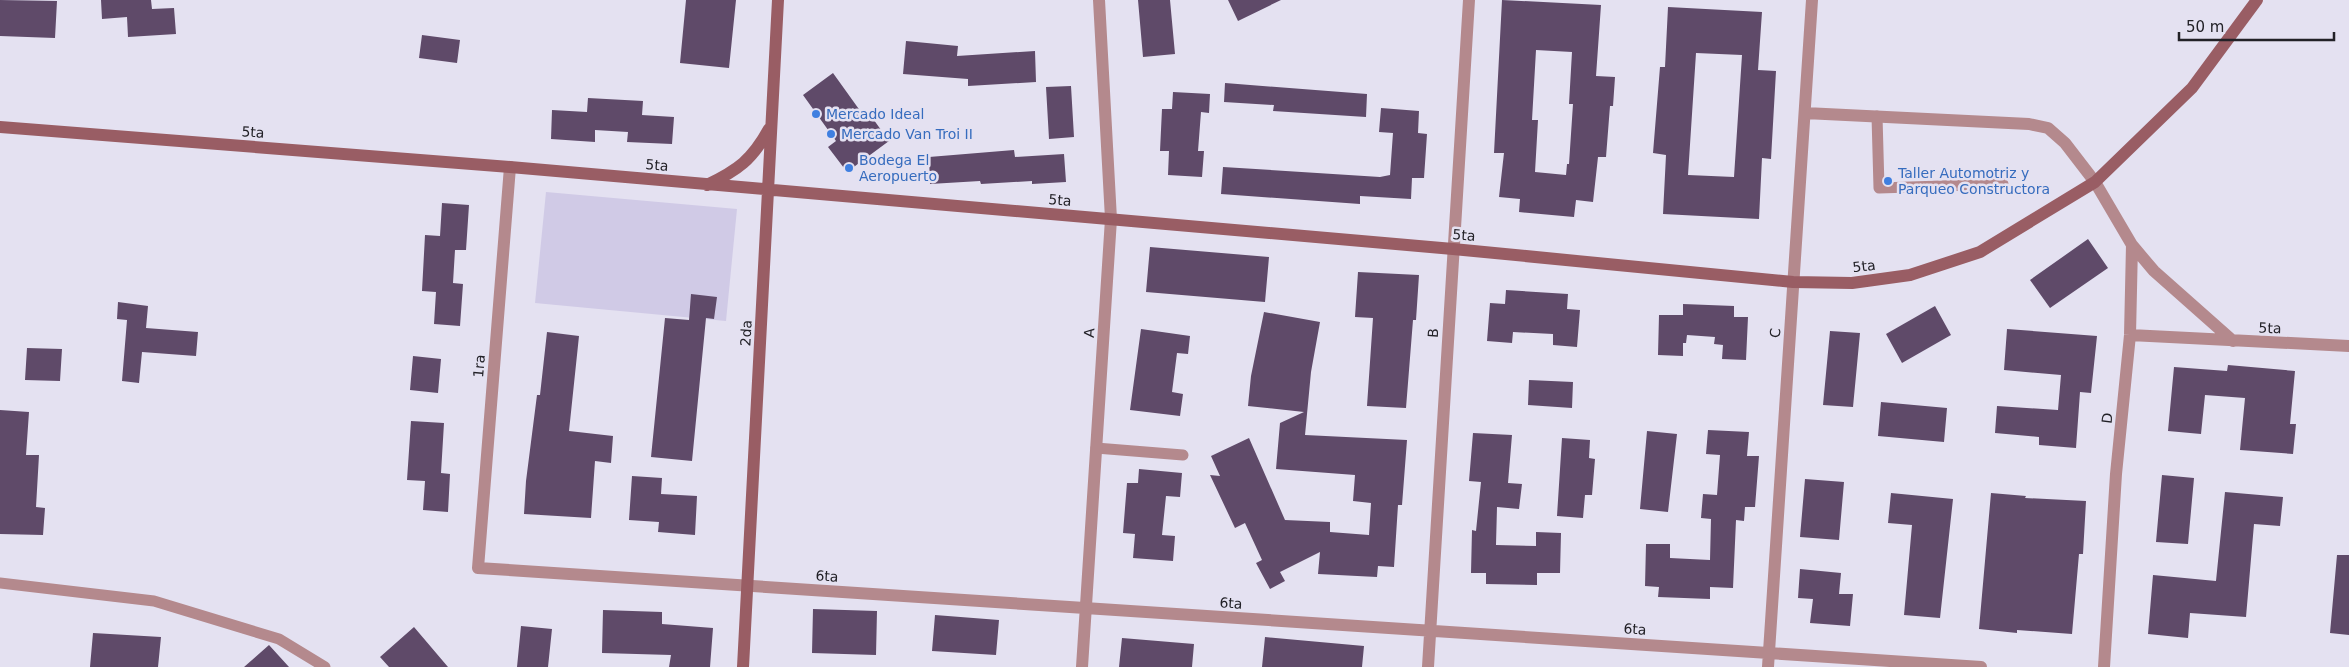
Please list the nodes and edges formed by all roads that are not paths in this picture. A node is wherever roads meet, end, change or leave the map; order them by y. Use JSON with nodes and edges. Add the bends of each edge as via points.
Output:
{"nodes":[{"id":1,"x":778,"y":0,"type":"edge"},
{"id":2,"x":1099,"y":0,"type":"edge"},
{"id":3,"x":1469,"y":0,"type":"edge"},
{"id":4,"x":1812,"y":0,"type":"edge"},
{"id":5,"x":2257,"y":0,"type":"edge"},
{"id":6,"x":1804,"y":113,"type":"junction"},
{"id":7,"x":1877,"y":116,"type":"junction"},
{"id":8,"x":771,"y":125,"type":"junction"},
{"id":9,"x":0,"y":128,"type":"edge"},
{"id":10,"x":510,"y":167,"type":"junction"},
{"id":11,"x":2096,"y":182,"type":"junction"},
{"id":12,"x":2003,"y":184,"type":"dead end"},
{"id":13,"x":707,"y":185,"type":"junction"},
{"id":14,"x":768,"y":190,"type":"junction"},
{"id":15,"x":1111,"y":220,"type":"junction"},
{"id":16,"x":2132,"y":245,"type":"junction"},
{"id":17,"x":1453,"y":249,"type":"junction"},
{"id":18,"x":1793,"y":282,"type":"junction"},
{"id":19,"x":2130,"y":335,"type":"junction"},
{"id":20,"x":2233,"y":341,"type":"junction"},
{"id":21,"x":2349,"y":346,"type":"edge"},
{"id":22,"x":1096,"y":448,"type":"junction"},
{"id":23,"x":1183,"y":455,"type":"dead end"},
{"id":24,"x":478,"y":568,"type":"joint"},
{"id":25,"x":0,"y":583,"type":"edge"},
{"id":26,"x":749,"y":586,"type":"junction"},
{"id":27,"x":1085,"y":608,"type":"junction"},
{"id":28,"x":1430,"y":631,"type":"junction"},
{"id":29,"x":1769,"y":653,"type":"junction"},
{"id":30,"x":325,"y":667,"type":"edge"},
{"id":31,"x":743,"y":667,"type":"edge"},
{"id":32,"x":1082,"y":667,"type":"edge"},
{"id":33,"x":1428,"y":667,"type":"edge"},
{"id":34,"x":1768,"y":667,"type":"edge"},
{"id":35,"x":1981,"y":667,"type":"edge"},
{"id":36,"x":2104,"y":667,"type":"edge"}],
"edges":[{"from":1,"to":8,"type":"street","name":"2da"},
{"from":2,"to":15,"type":"street","name":"A"},
{"from":3,"to":17,"type":"street","name":"B"},
{"from":4,"to":6,"type":"street","name":"C"},
{"from":5,"to":11,"type":"street","name":"5ta","via":[[2192,88]]},
{"from":6,"to":7,"type":"street"},
{"from":6,"to":18,"type":"street","name":"C"},
{"from":7,"to":11,"type":"street","via":[[2029,124],[2048,128],[2065,143]]},
{"from":7,"to":12,"type":"lane","via":[[1879,188]]},
{"from":8,"to":13,"type":"street","via":[[759,147],[736,171]]},
{"from":8,"to":14,"type":"street","name":"2da"},
{"from":9,"to":10,"type":"street","name":"5ta"},
{"from":10,"to":13,"type":"street","name":"5ta"},
{"from":10,"to":24,"type":"street","name":"1ra"},
{"from":11,"to":16,"type":"street"},
{"from":11,"to":18,"type":"street","name":"5ta","via":[[1980,252],[1919,272],[1852,283]]},
{"from":13,"to":14,"type":"street","name":"5ta"},
{"from":14,"to":15,"type":"street","name":"5ta"},
{"from":14,"to":26,"type":"street","name":"2da"},
{"from":15,"to":17,"type":"street","name":"5ta"},
{"from":15,"to":22,"type":"street","name":"A"},
{"from":16,"to":19,"type":"street","name":"D"},
{"from":16,"to":20,"type":"street","via":[[2154,271]]},
{"from":17,"to":18,"type":"street","name":"5ta"},
{"from":17,"to":28,"type":"street","name":"B"},
{"from":18,"to":29,"type":"street","name":"C"},
{"from":19,"to":20,"type":"street","name":"5ta"},
{"from":19,"to":36,"type":"street","name":"D","via":[[2116,474]]},
{"from":20,"to":21,"type":"street","name":"5ta"},
{"from":22,"to":23,"type":"lane"},
{"from":22,"to":27,"type":"street","name":"A"},
{"from":24,"to":26,"type":"street","name":"6ta"},
{"from":25,"to":30,"type":"lane","via":[[154,601],[279,639]]},
{"from":26,"to":27,"type":"street","name":"6ta"},
{"from":26,"to":31,"type":"street","name":"2da"},
{"from":27,"to":28,"type":"street","name":"6ta"},
{"from":27,"to":32,"type":"street","name":"A"},
{"from":28,"to":29,"type":"street","name":"6ta"},
{"from":28,"to":33,"type":"street","name":"B"},
{"from":29,"to":34,"type":"street","name":"C"},
{"from":29,"to":35,"type":"street","name":"6ta"}]}
